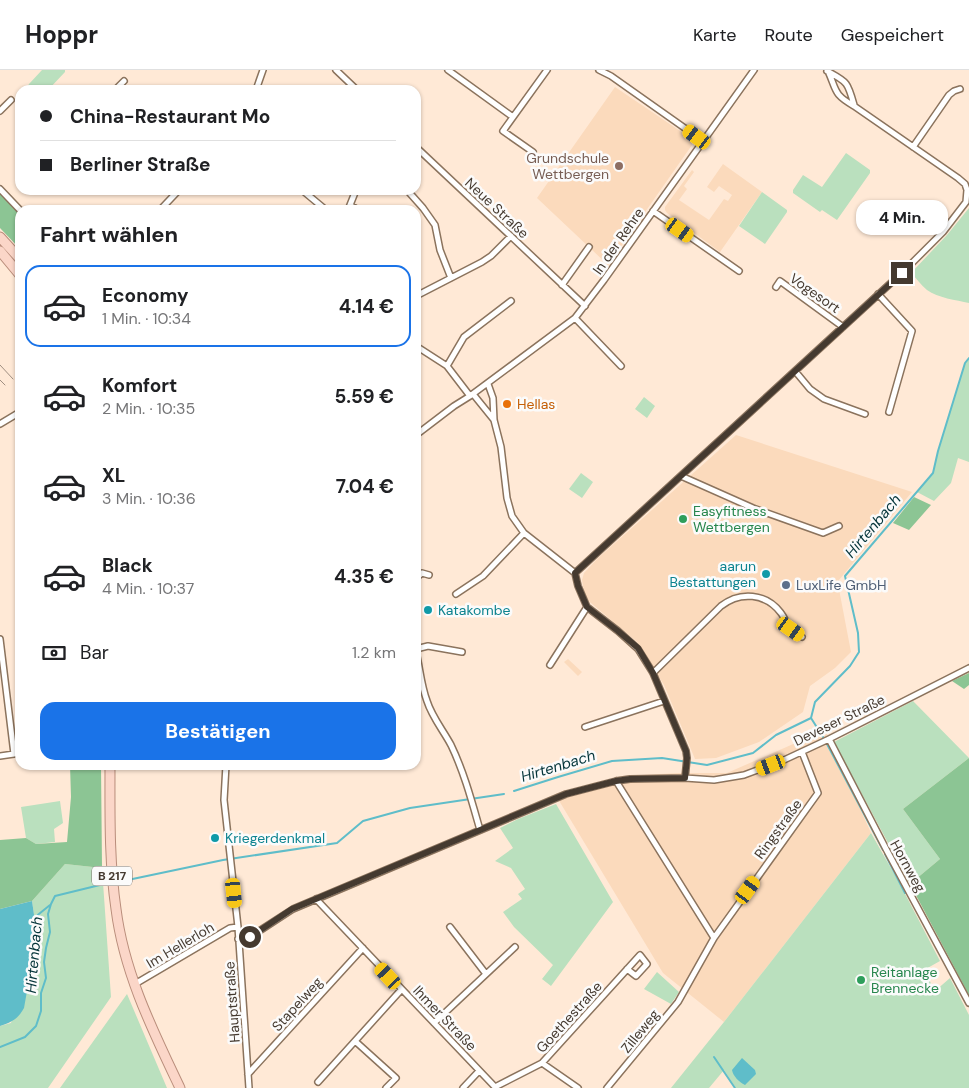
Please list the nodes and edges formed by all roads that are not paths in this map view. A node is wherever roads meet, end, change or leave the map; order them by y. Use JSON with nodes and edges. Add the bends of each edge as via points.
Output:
{"nodes":[{"id":1,"x":263,"y":70,"type":"edge"},
{"id":2,"x":336,"y":70,"type":"edge"},
{"id":3,"x":448,"y":70,"type":"edge"},
{"id":4,"x":547,"y":70,"type":"edge"},
{"id":5,"x":600,"y":70,"type":"edge"},
{"id":6,"x":615,"y":70,"type":"edge"},
{"id":7,"x":754,"y":70,"type":"edge"},
{"id":8,"x":827,"y":71,"type":"edge"},
{"id":9,"x":611,"y":76,"type":"junction"},
{"id":10,"x":124,"y":81,"type":"dead end"},
{"id":11,"x":120,"y":85,"type":"edge"},
{"id":12,"x":258,"y":85,"type":"edge"},
{"id":13,"x":352,"y":85,"type":"edge"},
{"id":14,"x":960,"y":89,"type":"dead end"},
{"id":15,"x":12,"y":100,"type":"dead end"},
{"id":16,"x":854,"y":106,"type":"junction"},
{"id":17,"x":0,"y":112,"type":"edge"},
{"id":18,"x":513,"y":117,"type":"junction"},
{"id":19,"x":703,"y":141,"type":"junction"},
{"id":20,"x":913,"y":147,"type":"junction"},
{"id":21,"x":421,"y":152,"type":"edge"},
{"id":22,"x":533,"y":152,"type":"dead end"},
{"id":23,"x":0,"y":189,"type":"edge"},
{"id":24,"x":174,"y":195,"type":"edge"},
{"id":25,"x":308,"y":195,"type":"edge"},
{"id":26,"x":412,"y":195,"type":"edge"},
{"id":27,"x":15,"y":205,"type":"edge"},
{"id":28,"x":165,"y":205,"type":"edge"},
{"id":29,"x":320,"y":205,"type":"edge"},
{"id":30,"x":653,"y":211,"type":"junction"},
{"id":31,"x":511,"y":236,"type":"junction"},
{"id":32,"x":0,"y":237,"type":"edge"},
{"id":33,"x":589,"y":247,"type":"dead end"},
{"id":34,"x":0,"y":250,"type":"edge"},
{"id":35,"x":15,"y":254,"type":"edge"},
{"id":36,"x":15,"y":270,"type":"edge"},
{"id":37,"x":739,"y":271,"type":"dead end"},
{"id":38,"x":451,"y":278,"type":"junction"},
{"id":39,"x":562,"y":285,"type":"junction"},
{"id":40,"x":776,"y":287,"type":"dead end"},
{"id":41,"x":421,"y":292,"type":"edge"},
{"id":42,"x":878,"y":294,"type":"junction"},
{"id":43,"x":511,"y":301,"type":"dead end"},
{"id":44,"x":585,"y":306,"type":"junction"},
{"id":45,"x":576,"y":318,"type":"junction"},
{"id":46,"x":843,"y":327,"type":"junction"},
{"id":47,"x":421,"y":349,"type":"edge"},
{"id":48,"x":447,"y":366,"type":"junction"},
{"id":49,"x":621,"y":366,"type":"dead end"},
{"id":50,"x":795,"y":371,"type":"junction"},
{"id":51,"x":488,"y":384,"type":"junction"},
{"id":52,"x":472,"y":395,"type":"junction"},
{"id":53,"x":889,"y":412,"type":"dead end"},
{"id":54,"x":865,"y":414,"type":"dead end"},
{"id":55,"x":15,"y":415,"type":"edge"},
{"id":56,"x":494,"y":420,"type":"junction"},
{"id":57,"x":0,"y":424,"type":"edge"},
{"id":58,"x":421,"y":431,"type":"edge"},
{"id":59,"x":680,"y":476,"type":"junction"},
{"id":60,"x":839,"y":526,"type":"dead end"},
{"id":61,"x":524,"y":533,"type":"junction"},
{"id":62,"x":421,"y":573,"type":"edge"},
{"id":63,"x":575,"y":573,"type":"junction"},
{"id":64,"x":429,"y":575,"type":"dead end"},
{"id":65,"x":456,"y":594,"type":"dead end"},
{"id":66,"x":587,"y":607,"type":"junction"},
{"id":67,"x":802,"y":637,"type":"dead end"},
{"id":68,"x":0,"y":639,"type":"edge"},
{"id":69,"x":421,"y":648,"type":"edge"},
{"id":70,"x":462,"y":652,"type":"dead end"},
{"id":71,"x":550,"y":665,"type":"dead end"},
{"id":72,"x":969,"y":668,"type":"edge"},
{"id":73,"x":653,"y":673,"type":"junction"},
{"id":74,"x":421,"y":675,"type":"edge"},
{"id":75,"x":664,"y":701,"type":"junction"},
{"id":76,"x":586,"y":727,"type":"dead end"},
{"id":77,"x":829,"y":740,"type":"junction"},
{"id":78,"x":802,"y":752,"type":"junction"},
{"id":79,"x":0,"y":756,"type":"edge"},
{"id":80,"x":110,"y":770,"type":"edge"},
{"id":81,"x":226,"y":770,"type":"edge"},
{"id":82,"x":685,"y":778,"type":"junction"},
{"id":83,"x":616,"y":781,"type":"junction"},
{"id":84,"x":480,"y":830,"type":"junction"},
{"id":85,"x":316,"y":899,"type":"junction"},
{"id":86,"x":238,"y":927,"type":"junction"},
{"id":87,"x":450,"y":927,"type":"dead end"},
{"id":88,"x":714,"y":938,"type":"junction"},
{"id":89,"x":238,"y":939,"type":"junction"},
{"id":90,"x":515,"y":947,"type":"dead end"},
{"id":91,"x":362,"y":948,"type":"junction"},
{"id":92,"x":627,"y":969,"type":"dead end"},
{"id":93,"x":486,"y":974,"type":"junction"},
{"id":94,"x":135,"y":984,"type":"junction"},
{"id":95,"x":687,"y":986,"type":"joint"},
{"id":96,"x":402,"y":990,"type":"junction"},
{"id":97,"x":969,"y":1003,"type":"edge"},
{"id":98,"x":434,"y":1023,"type":"junction"},
{"id":99,"x":355,"y":1041,"type":"junction"},
{"id":100,"x":542,"y":1063,"type":"junction"},
{"id":101,"x":479,"y":1071,"type":"junction"},
{"id":102,"x":248,"y":1074,"type":"junction"},
{"id":103,"x":318,"y":1082,"type":"dead end"},
{"id":104,"x":180,"y":1088,"type":"edge"},
{"id":105,"x":249,"y":1088,"type":"edge"},
{"id":106,"x":386,"y":1088,"type":"edge"},
{"id":107,"x":463,"y":1088,"type":"edge"},
{"id":108,"x":495,"y":1088,"type":"edge"},
{"id":109,"x":578,"y":1088,"type":"edge"},
{"id":110,"x":607,"y":1088,"type":"edge"}],
"edges":[{"from":1,"to":12,"type":"street"},
{"from":2,"to":13,"type":"street"},
{"from":3,"to":18,"type":"street"},
{"from":4,"to":18,"type":"street"},
{"from":5,"to":9,"type":"street"},
{"from":6,"to":9,"type":"street"},
{"from":7,"to":19,"type":"street","name":"In der Rehre"},
{"from":8,"to":16,"type":"street","via":[[838,94]]},
{"from":8,"to":16,"type":"street","via":[[846,82]]},
{"from":9,"to":19,"type":"street"},
{"from":10,"to":11,"type":"street"},
{"from":14,"to":20,"type":"street","via":[[949,95]]},
{"from":15,"to":17,"type":"street"},
{"from":16,"to":20,"type":"street"},
{"from":18,"to":22,"type":"street","via":[[503,131]]},
{"from":19,"to":30,"type":"street","name":"In der Rehre"},
{"from":20,"to":42,"type":"street","via":[[965,184],[966,202],[932,244]]},
{"from":21,"to":31,"type":"street","name":"Neue Straße"},
{"from":23,"to":27,"type":"street"},
{"from":24,"to":28,"type":"street"},
{"from":25,"to":29,"type":"street"},
{"from":26,"to":38,"type":"street","via":[[435,225]]},
{"from":30,"to":37,"type":"street"},
{"from":30,"to":44,"type":"street","name":"In der Rehre"},
{"from":31,"to":38,"type":"street","via":[[491,256]]},
{"from":31,"to":39,"type":"street","name":"Neue Straße"},
{"from":32,"to":35,"type":"main road"},
{"from":33,"to":39,"type":"street"},
{"from":34,"to":36,"type":"main road"},
{"from":38,"to":41,"type":"street"},
{"from":39,"to":44,"type":"street","name":"Neue Straße"},
{"from":40,"to":46,"type":"street","name":"Vogesort","via":[[780,281]]},
{"from":42,"to":46,"type":"street"},
{"from":42,"to":53,"type":"street","via":[[912,331]]},
{"from":43,"to":48,"type":"street","via":[[464,337]]},
{"from":44,"to":45,"type":"street","name":"In der Rehre"},
{"from":45,"to":49,"type":"street"},
{"from":45,"to":51,"type":"street","name":"In der Rehre"},
{"from":46,"to":50,"type":"street"},
{"from":47,"to":48,"type":"street"},
{"from":48,"to":52,"type":"street"},
{"from":50,"to":54,"type":"street","via":[[810,389],[824,399]]},
{"from":50,"to":59,"type":"street"},
{"from":51,"to":52,"type":"street","name":"In der Rehre"},
{"from":51,"to":56,"type":"street","via":[[493,398]]},
{"from":52,"to":56,"type":"street"},
{"from":52,"to":58,"type":"street","name":"In der Rehre"},
{"from":55,"to":57,"type":"street"},
{"from":56,"to":61,"type":"street","via":[[512,516]]},
{"from":59,"to":60,"type":"street","via":[[823,533]]},
{"from":59,"to":63,"type":"street"},
{"from":61,"to":63,"type":"street"},
{"from":61,"to":65,"type":"street","via":[[483,576]]},
{"from":62,"to":64,"type":"street"},
{"from":63,"to":66,"type":"street"},
{"from":66,"to":71,"type":"street"},
{"from":66,"to":73,"type":"street","via":[[638,648]]},
{"from":67,"to":73,"type":"street","via":[[791,629],[775,606],[759,597],[740,597],[721,606]]},
{"from":68,"to":79,"type":"street","via":[[14,754]]},
{"from":69,"to":70,"type":"street","via":[[428,646]]},
{"from":72,"to":77,"type":"street","name":"Deveser Straße"},
{"from":73,"to":75,"type":"street"},
{"from":74,"to":84,"type":"street","via":[[426,700],[451,745]]},
{"from":75,"to":76,"type":"street"},
{"from":75,"to":82,"type":"street","via":[[686,751]]},
{"from":77,"to":78,"type":"street","name":"Deveser Straße"},
{"from":77,"to":97,"type":"street","name":"Hornweg"},
{"from":78,"to":82,"type":"street","name":"Deveser Straße","via":[[744,775],[714,780]]},
{"from":78,"to":88,"type":"street","name":"Ringstraße","via":[[818,793]]},
{"from":80,"to":94,"type":"main road","number":"B 217","via":[[110,860],[116,911]]},
{"from":81,"to":86,"type":"street","name":"Hauptstraße","via":[[224,800]]},
{"from":82,"to":83,"type":"street","name":"Deveser Straße"},
{"from":83,"to":84,"type":"street","name":"Deveser Straße","via":[[566,794]]},
{"from":83,"to":88,"type":"street"},
{"from":84,"to":85,"type":"street","name":"Deveser Straße"},
{"from":85,"to":89,"type":"street","name":"Deveser Straße","via":[[292,909],[250,937]]},
{"from":85,"to":91,"type":"street","name":"Ihmer Straße"},
{"from":86,"to":89,"type":"street","name":"Hauptstraße"},
{"from":86,"to":94,"type":"street","name":"Im Hellerloh","via":[[230,928]]},
{"from":87,"to":93,"type":"street"},
{"from":88,"to":95,"type":"street","name":"Ringstraße"},
{"from":89,"to":102,"type":"street","name":"Hauptstraße"},
{"from":90,"to":93,"type":"street"},
{"from":91,"to":96,"type":"street","name":"Ihmer Straße"},
{"from":91,"to":102,"type":"street","name":"Stapelweg"},
{"from":92,"to":100,"type":"street","name":"Goethestraße"},
{"from":93,"to":98,"type":"street"},
{"from":94,"to":104,"type":"main road","number":"B 217"},
{"from":95,"to":110,"type":"street","name":"Zilleweg","via":[[678,1002]]},
{"from":96,"to":98,"type":"street","name":"Ihmer Straße"},
{"from":96,"to":99,"type":"street"},
{"from":98,"to":101,"type":"street","name":"Ihmer Straße"},
{"from":99,"to":103,"type":"street"},
{"from":99,"to":106,"type":"street","via":[[396,1078]]},
{"from":100,"to":108,"type":"street","name":"Goethestraße"},
{"from":100,"to":109,"type":"street"},
{"from":101,"to":107,"type":"street"},
{"from":101,"to":108,"type":"street","name":"Ihmer Straße"},
{"from":102,"to":105,"type":"street","name":"Hauptstraße"}]}
